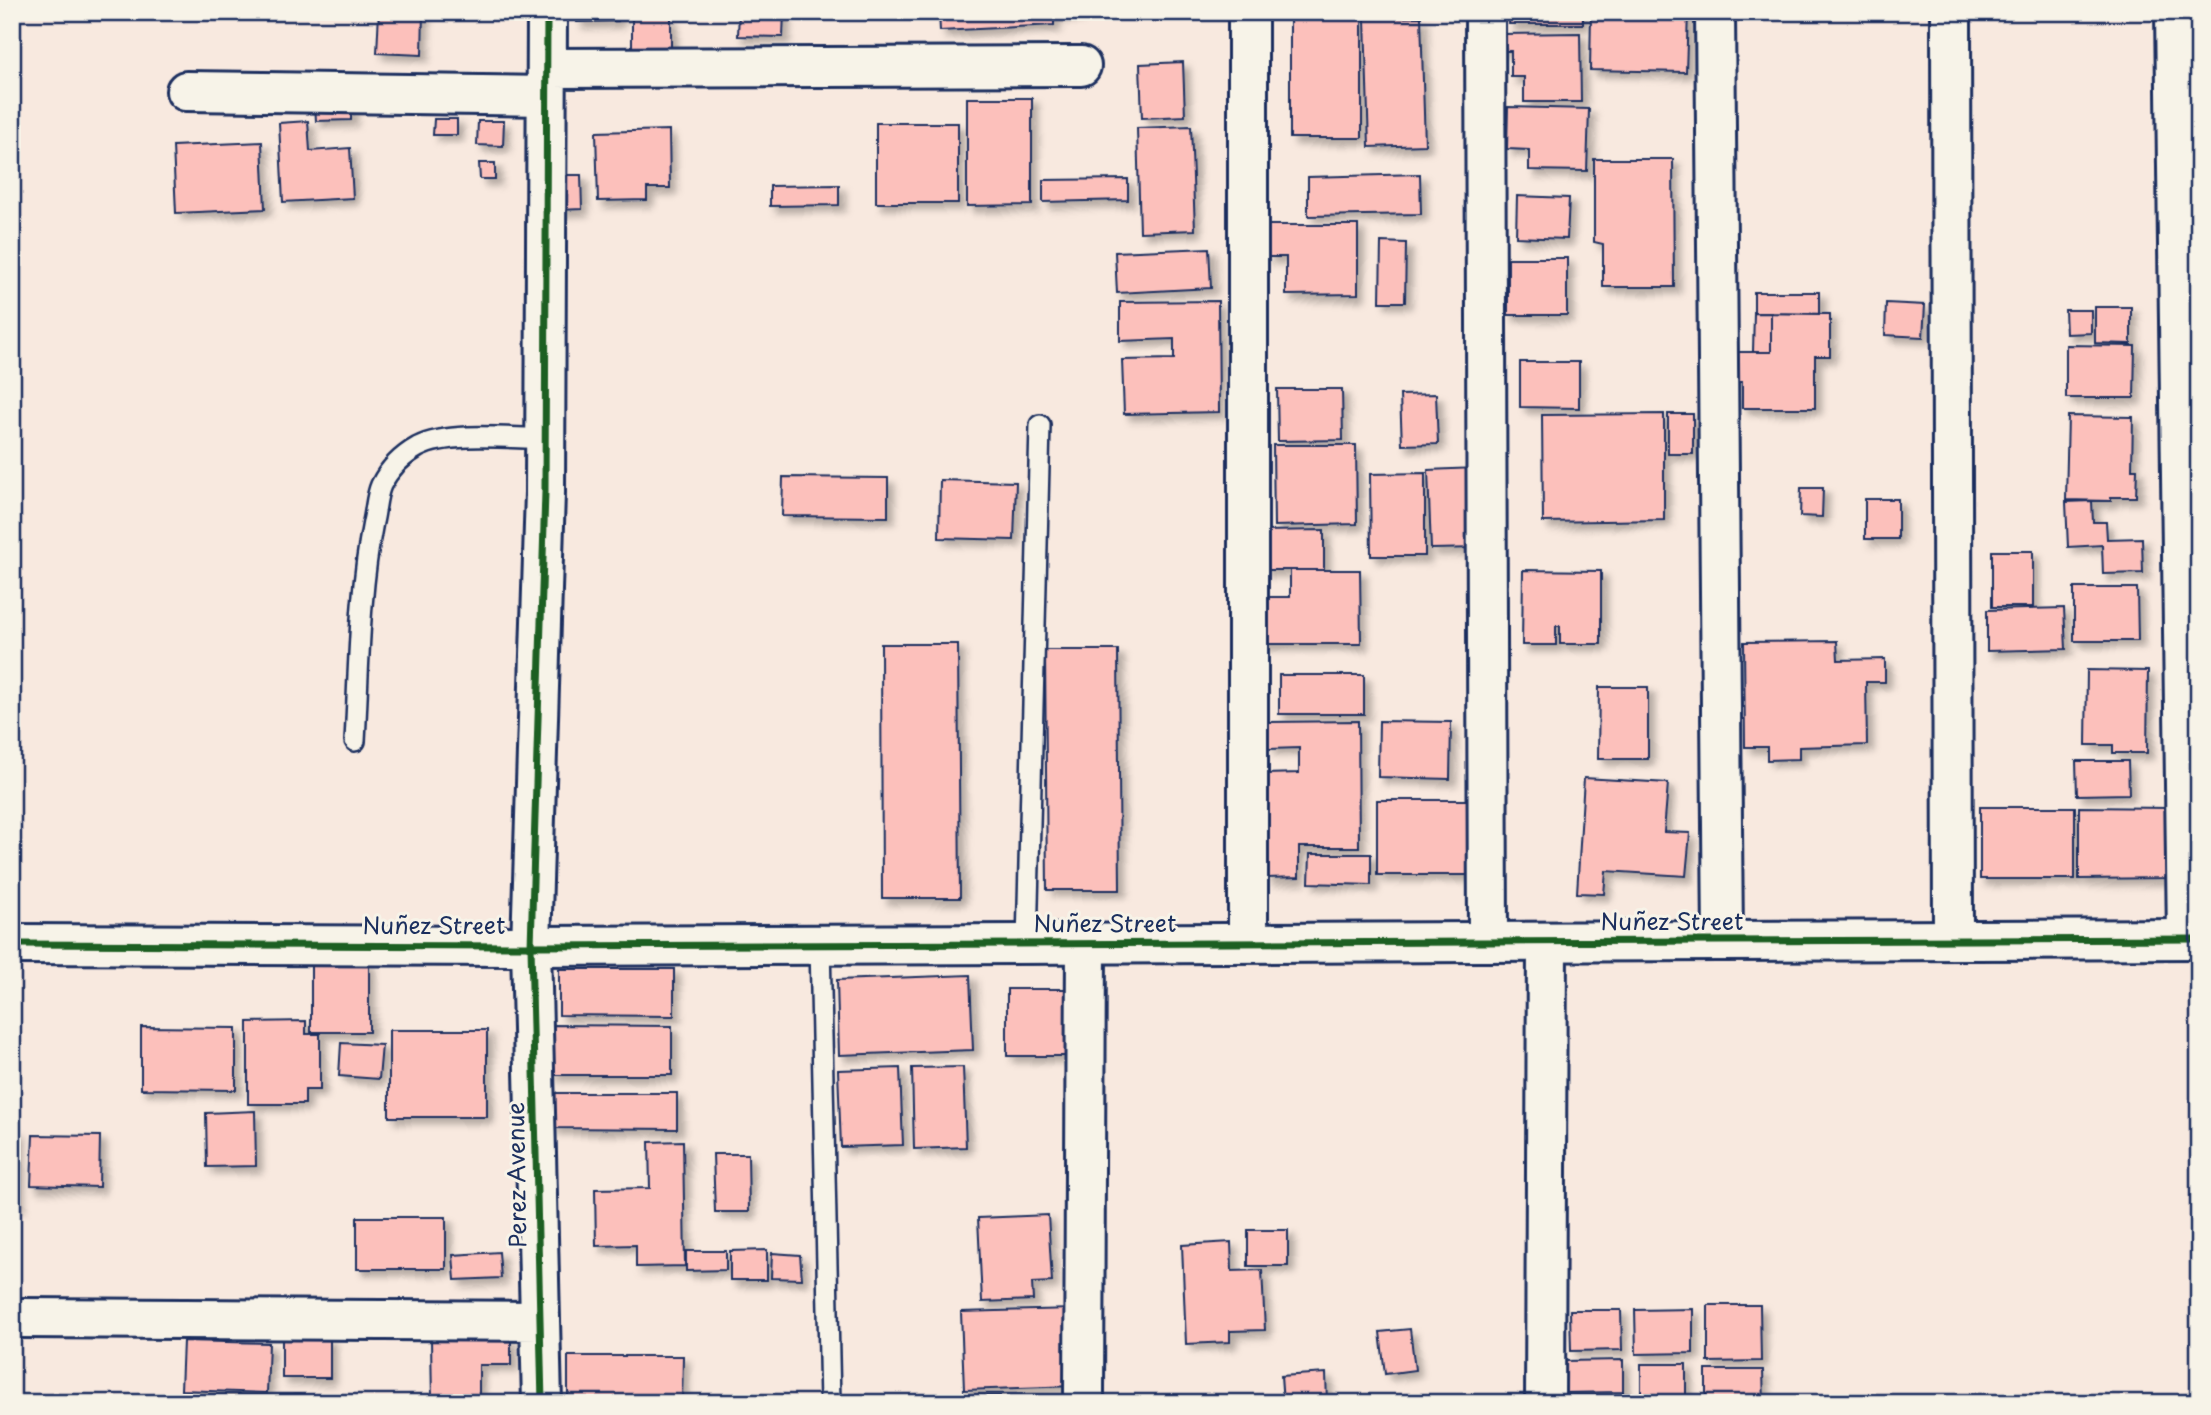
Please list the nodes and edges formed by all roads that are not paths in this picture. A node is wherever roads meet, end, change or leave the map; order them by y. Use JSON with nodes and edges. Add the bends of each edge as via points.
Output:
{"nodes":[{"id":1,"x":547,"y":12,"type":"edge"},
{"id":2,"x":1248,"y":12,"type":"edge"},
{"id":3,"x":1485,"y":12,"type":"edge"},
{"id":4,"x":1715,"y":12,"type":"edge"},
{"id":5,"x":1951,"y":12,"type":"edge"},
{"id":6,"x":2175,"y":12,"type":"edge"},
{"id":7,"x":1081,"y":66,"type":"dead end"},
{"id":8,"x":547,"y":82,"type":"junction"},
{"id":9,"x":186,"y":91,"type":"dead end"},
{"id":10,"x":1040,"y":425,"type":"dead end"},
{"id":11,"x":545,"y":439,"type":"junction"},
{"id":12,"x":355,"y":741,"type":"dead end"},
{"id":13,"x":2193,"y":939,"type":"edge"},
{"id":14,"x":1953,"y":940,"type":"junction"},
{"id":15,"x":1723,"y":941,"type":"junction"},
{"id":16,"x":1248,"y":942,"type":"junction"},
{"id":17,"x":1488,"y":942,"type":"junction"},
{"id":18,"x":1547,"y":942,"type":"junction"},
{"id":19,"x":1086,"y":943,"type":"junction"},
{"id":20,"x":12,"y":944,"type":"edge"},
{"id":21,"x":820,"y":944,"type":"junction"},
{"id":22,"x":1027,"y":944,"type":"junction"},
{"id":23,"x":531,"y":946,"type":"junction"},
{"id":24,"x":22,"y":1318,"type":"dead end"},
{"id":25,"x":540,"y":1321,"type":"junction"},
{"id":26,"x":1084,"y":1397,"type":"dead end"},
{"id":27,"x":542,"y":1403,"type":"edge"},
{"id":28,"x":830,"y":1403,"type":"edge"},
{"id":29,"x":1545,"y":1403,"type":"edge"}],
"edges":[{"from":1,"to":8,"type":"street","name":"Perez Avenue"},
{"from":2,"to":16,"type":"street"},
{"from":3,"to":17,"type":"street"},
{"from":4,"to":15,"type":"street"},
{"from":5,"to":14,"type":"street"},
{"from":6,"to":13,"type":"street"},
{"from":7,"to":8,"type":"street"},
{"from":8,"to":9,"type":"street"},
{"from":8,"to":11,"type":"street","name":"Perez Avenue"},
{"from":10,"to":22,"type":"lane"},
{"from":11,"to":12,"type":"lane","via":[[438,440],[418,447],[395,464],[380,487],[361,623]]},
{"from":11,"to":23,"type":"street","name":"Perez Avenue"},
{"from":13,"to":14,"type":"street","name":"Nuñez Street"},
{"from":14,"to":15,"type":"street","name":"Nuñez Street"},
{"from":15,"to":18,"type":"street","name":"Nuñez Street"},
{"from":16,"to":17,"type":"street","name":"Nuñez Street"},
{"from":16,"to":19,"type":"street","name":"Nuñez Street"},
{"from":17,"to":18,"type":"street","name":"Nuñez Street"},
{"from":18,"to":29,"type":"street"},
{"from":19,"to":22,"type":"street","name":"Nuñez Street"},
{"from":19,"to":26,"type":"street"},
{"from":20,"to":23,"type":"street","name":"Nuñez Street"},
{"from":21,"to":22,"type":"street","name":"Nuñez Street"},
{"from":21,"to":23,"type":"street","name":"Nuñez Street"},
{"from":21,"to":28,"type":"lane"},
{"from":23,"to":25,"type":"street","name":"Perez Avenue"},
{"from":24,"to":25,"type":"street"},
{"from":25,"to":27,"type":"street","name":"Perez Avenue"}]}
